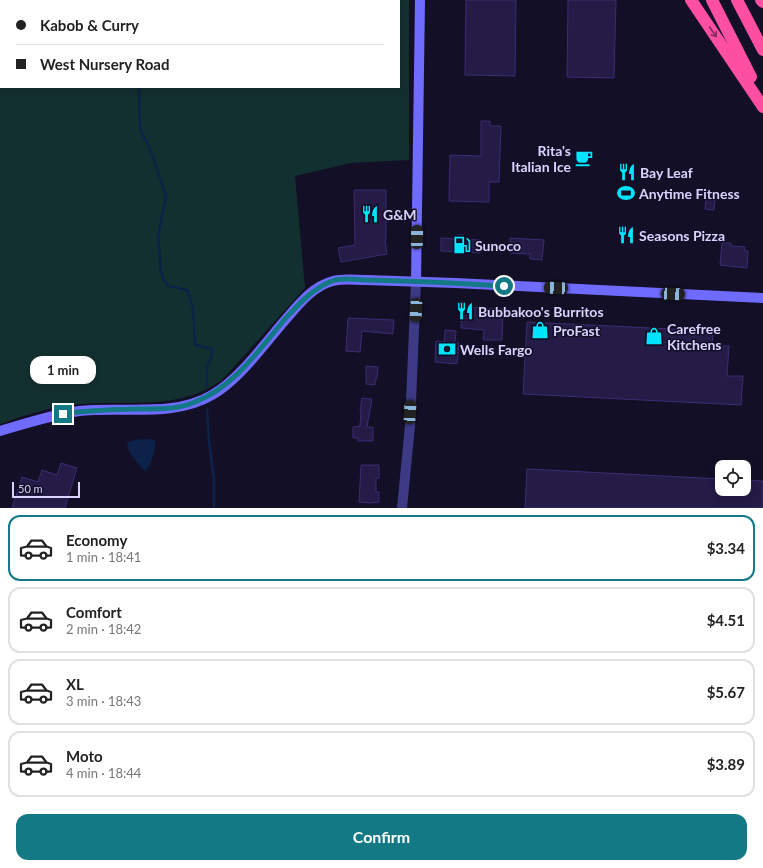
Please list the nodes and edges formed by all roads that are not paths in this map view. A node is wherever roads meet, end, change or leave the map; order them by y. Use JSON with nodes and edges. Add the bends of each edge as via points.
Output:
{"nodes":[{"id":1,"x":420,"y":0,"type":"edge"},
{"id":2,"x":691,"y":0,"type":"edge"},
{"id":3,"x":712,"y":0,"type":"edge"},
{"id":4,"x":737,"y":0,"type":"edge"},
{"id":5,"x":761,"y":0,"type":"edge"},
{"id":6,"x":763,"y":2,"type":"edge"},
{"id":7,"x":763,"y":50,"type":"edge"},
{"id":8,"x":763,"y":101,"type":"edge"},
{"id":9,"x":763,"y":107,"type":"edge"},
{"id":10,"x":416,"y":281,"type":"junction"},
{"id":11,"x":763,"y":298,"type":"edge"},
{"id":12,"x":0,"y":431,"type":"edge"},
{"id":13,"x":402,"y":508,"type":"edge"}],
"edges":[{"from":1,"to":10,"type":"main road"},
{"from":2,"to":9,"type":"highway","one_way":true},
{"from":3,"to":8,"type":"highway"},
{"from":4,"to":7,"type":"highway"},
{"from":5,"to":6,"type":"highway"},
{"from":10,"to":11,"type":"main road"},
{"from":10,"to":12,"type":"main road","via":[[335,280],[319,287],[300,302],[226,385],[194,403],[161,409],[80,411],[49,416]]},
{"from":10,"to":13,"type":"street","via":[[410,426]]}]}
